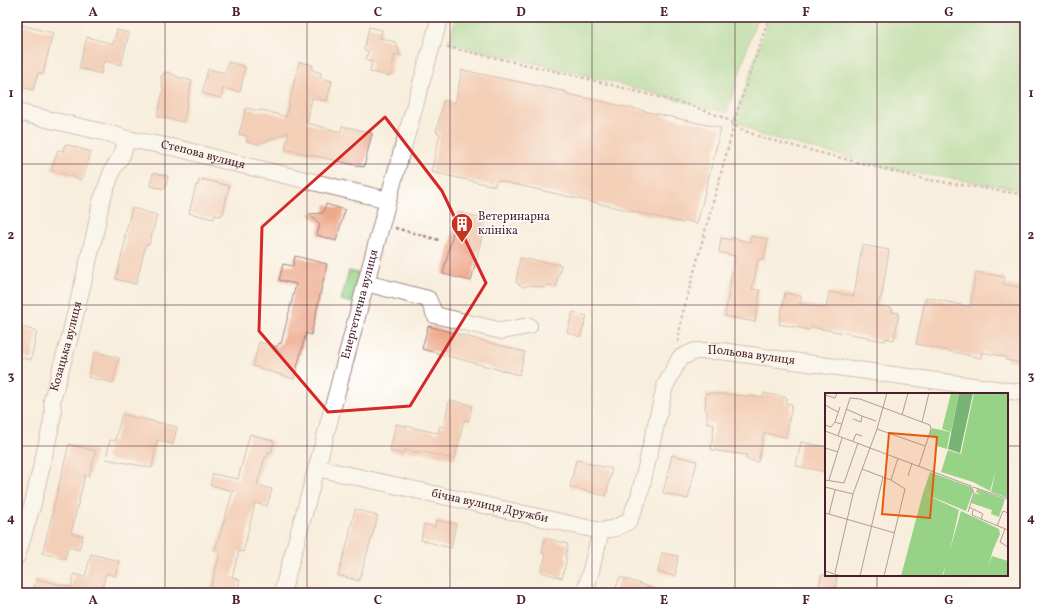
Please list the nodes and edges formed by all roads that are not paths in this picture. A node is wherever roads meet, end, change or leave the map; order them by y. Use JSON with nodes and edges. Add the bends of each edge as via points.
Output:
{"nodes":[{"id":1,"x":440,"y":17,"type":"edge"},
{"id":2,"x":17,"y":112,"type":"edge"},
{"id":3,"x":127,"y":139,"type":"junction"},
{"id":4,"x":388,"y":200,"type":"junction"},
{"id":5,"x":366,"y":284,"type":"junction"},
{"id":6,"x":529,"y":326,"type":"dead end"},
{"id":7,"x":1025,"y":393,"type":"edge"},
{"id":8,"x":317,"y":468,"type":"junction"},
{"id":9,"x":601,"y":531,"type":"junction"},
{"id":10,"x":17,"y":556,"type":"edge"},
{"id":11,"x":282,"y":593,"type":"edge"},
{"id":12,"x":585,"y":593,"type":"edge"}],
"edges":[{"from":1,"to":4,"type":"street","name":"Енергетична вулиця"},
{"from":2,"to":3,"type":"street","name":"Степова вулиця"},
{"from":3,"to":4,"type":"street","name":"Степова вулиця","via":[[177,148]]},
{"from":3,"to":10,"type":"street","name":"Козацька вулиця","via":[[101,202],[69,340],[52,400],[53,413],[46,449]]},
{"from":4,"to":5,"type":"street","name":"Енергетична вулиця"},
{"from":5,"to":6,"type":"street","via":[[428,299],[435,315],[502,331]]},
{"from":5,"to":8,"type":"street","name":"Енергетична вулиця"},
{"from":7,"to":9,"type":"street","name":"Польова вулиця","via":[[721,350],[695,351],[680,358],[665,386],[638,497],[629,521]]},
{"from":8,"to":9,"type":"street","name":"бічна вулиця Дружби"},
{"from":8,"to":11,"type":"street","name":"Енергетична вулиця"},
{"from":9,"to":12,"type":"street"}]}
